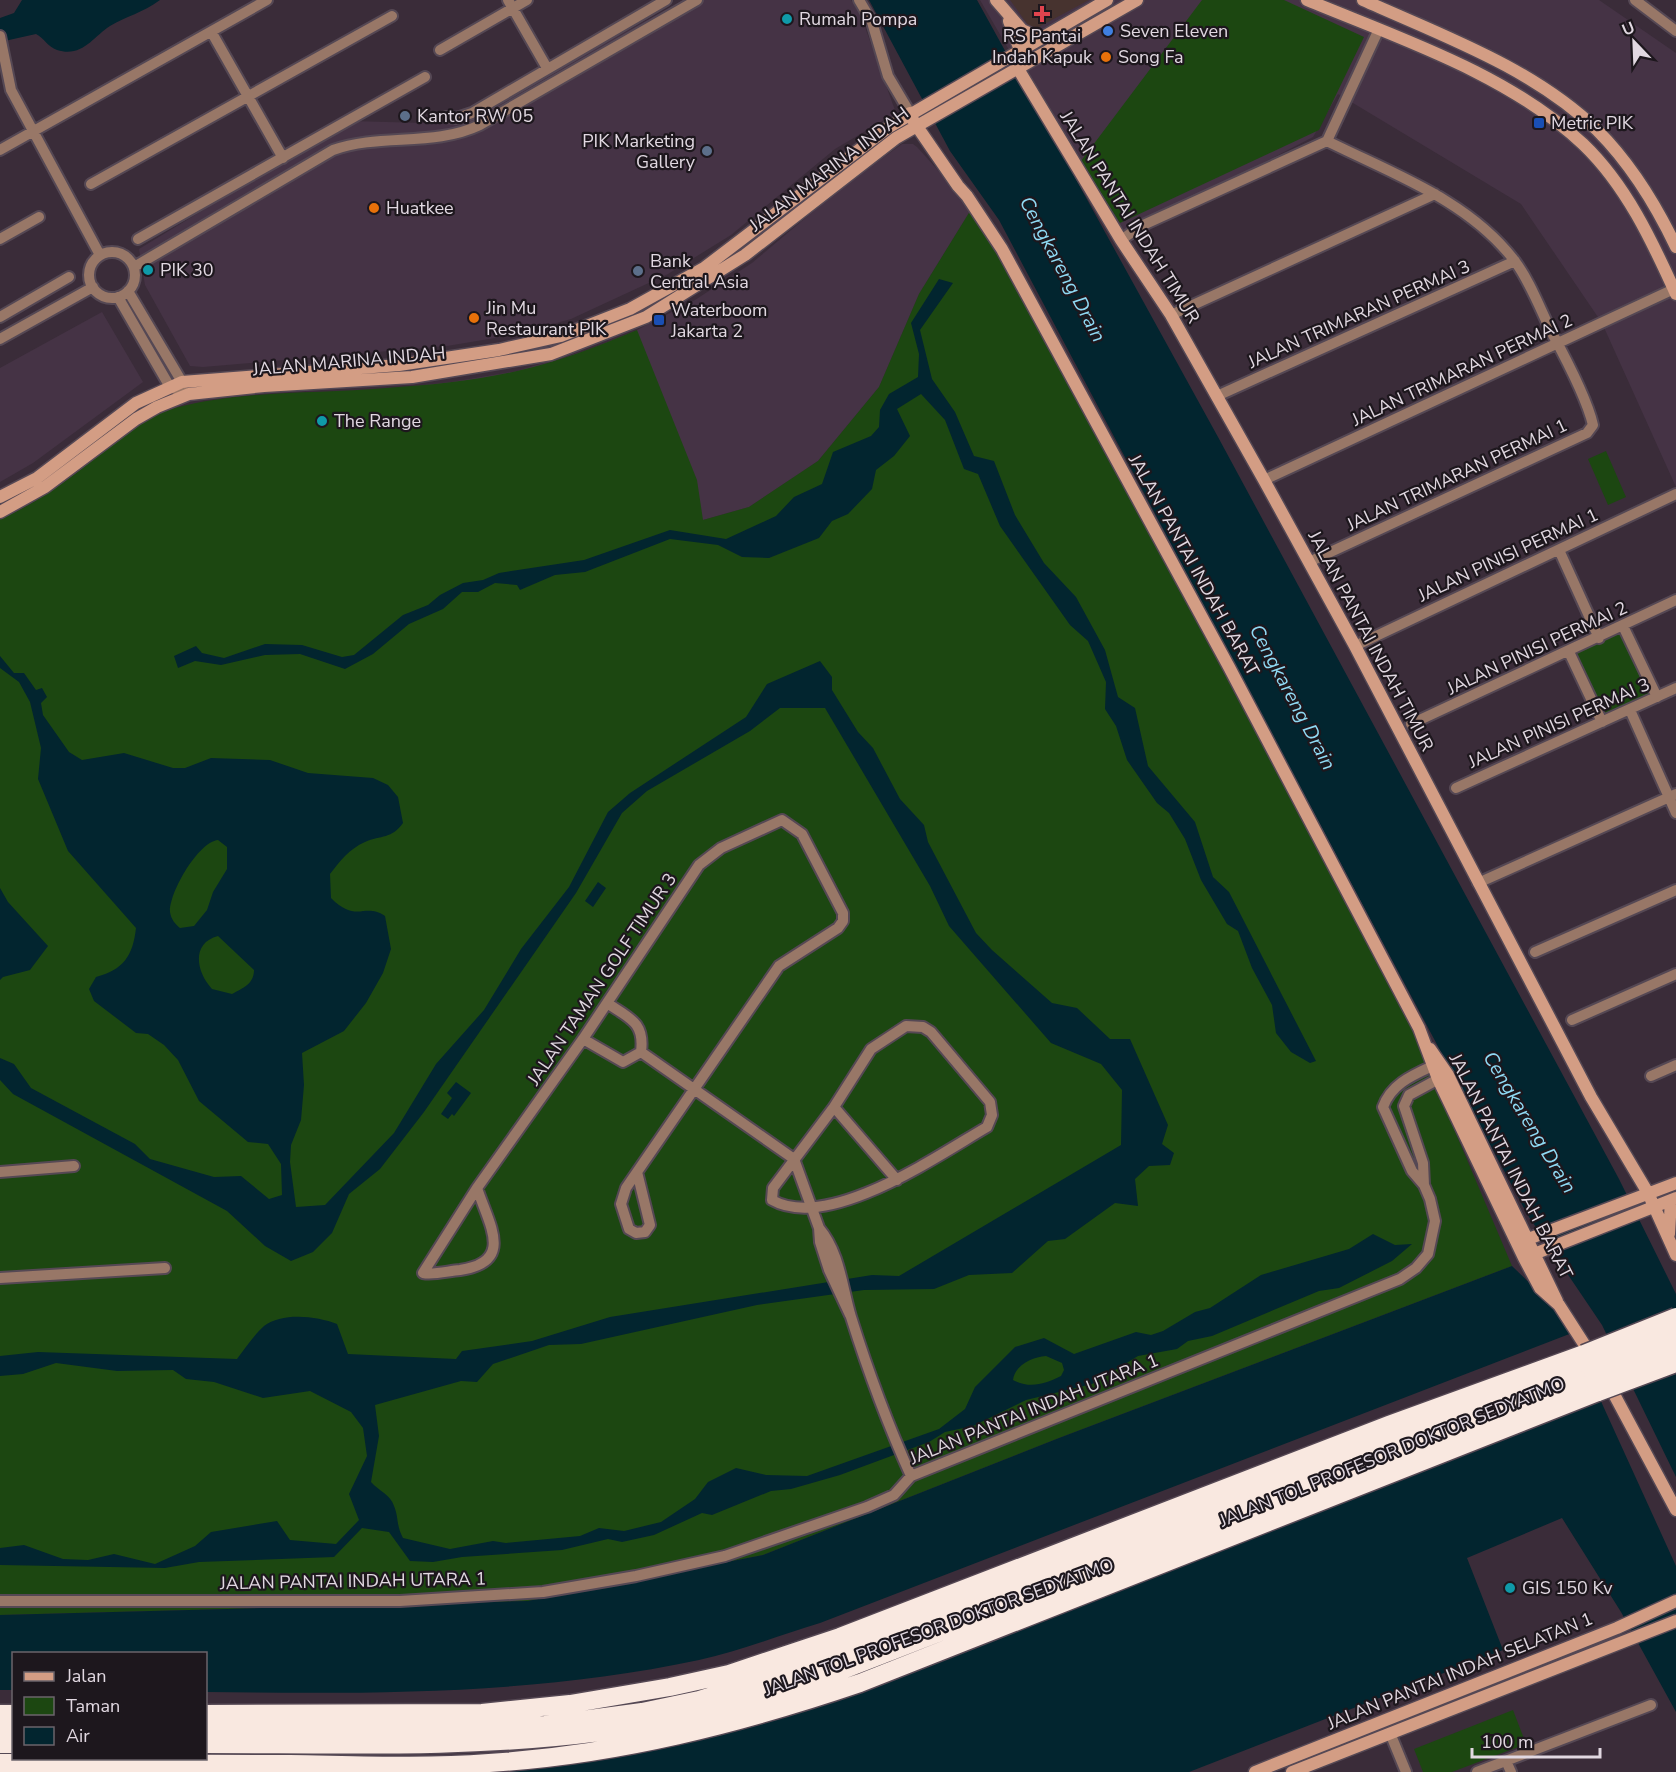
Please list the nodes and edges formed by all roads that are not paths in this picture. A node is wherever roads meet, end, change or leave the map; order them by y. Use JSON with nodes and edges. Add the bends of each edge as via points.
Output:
{"nodes":[{"id":1,"x":267,"y":0,"type":"edge"},
{"id":2,"x":527,"y":0,"type":"edge"},
{"id":3,"x":666,"y":0,"type":"edge"},
{"id":4,"x":697,"y":0,"type":"edge"},
{"id":5,"x":859,"y":0,"type":"edge"},
{"id":6,"x":996,"y":0,"type":"edge"},
{"id":7,"x":1107,"y":0,"type":"edge"},
{"id":8,"x":1137,"y":0,"type":"edge"},
{"id":9,"x":1307,"y":0,"type":"edge"},
{"id":10,"x":1363,"y":0,"type":"edge"},
{"id":11,"x":1635,"y":0,"type":"edge"},
{"id":12,"x":510,"y":4,"type":"edge"},
{"id":13,"x":1006,"y":14,"type":"junction"},
{"id":14,"x":392,"y":16,"type":"dead end"},
{"id":15,"x":1379,"y":29,"type":"junction"},
{"id":16,"x":1676,"y":31,"type":"edge"},
{"id":17,"x":212,"y":33,"type":"junction"},
{"id":18,"x":1040,"y":38,"type":"junction"},
{"id":19,"x":1,"y":40,"type":"edge"},
{"id":20,"x":440,"y":50,"type":"dead end"},
{"id":21,"x":1016,"y":60,"type":"junction"},
{"id":22,"x":547,"y":68,"type":"junction"},
{"id":23,"x":425,"y":77,"type":"dead end"},
{"id":24,"x":248,"y":97,"type":"junction"},
{"id":25,"x":916,"y":110,"type":"junction"},
{"id":26,"x":446,"y":117,"type":"dead end"},
{"id":27,"x":921,"y":122,"type":"junction"},
{"id":28,"x":889,"y":127,"type":"junction"},
{"id":29,"x":32,"y":133,"type":"junction"},
{"id":30,"x":897,"y":138,"type":"junction"},
{"id":31,"x":1327,"y":141,"type":"junction"},
{"id":32,"x":0,"y":150,"type":"edge"},
{"id":33,"x":283,"y":158,"type":"junction"},
{"id":34,"x":91,"y":184,"type":"dead end"},
{"id":35,"x":1435,"y":194,"type":"junction"},
{"id":36,"x":39,"y":217,"type":"dead end"},
{"id":37,"x":0,"y":238,"type":"edge"},
{"id":38,"x":138,"y":239,"type":"dead end"},
{"id":39,"x":1121,"y":240,"type":"junction"},
{"id":40,"x":1675,"y":241,"type":"edge"},
{"id":41,"x":736,"y":244,"type":"junction"},
{"id":42,"x":100,"y":255,"type":"junction"},
{"id":43,"x":745,"y":255,"type":"junction"},
{"id":44,"x":1515,"y":261,"type":"junction"},
{"id":45,"x":134,"y":267,"type":"junction"},
{"id":46,"x":69,"y":277,"type":"dead end"},
{"id":47,"x":93,"y":287,"type":"junction"},
{"id":48,"x":128,"y":291,"type":"junction"},
{"id":49,"x":1675,"y":292,"type":"edge"},
{"id":50,"x":118,"y":297,"type":"junction"},
{"id":51,"x":1171,"y":315,"type":"junction"},
{"id":52,"x":0,"y":317,"type":"edge"},
{"id":53,"x":0,"y":339,"type":"edge"},
{"id":54,"x":1559,"y":344,"type":"junction"},
{"id":55,"x":176,"y":384,"type":"junction"},
{"id":56,"x":189,"y":394,"type":"junction"},
{"id":57,"x":1217,"y":396,"type":"junction"},
{"id":58,"x":1264,"y":480,"type":"junction"},
{"id":59,"x":1676,"y":494,"type":"edge"},
{"id":60,"x":0,"y":497,"type":"edge"},
{"id":61,"x":0,"y":512,"type":"edge"},
{"id":62,"x":1558,"y":550,"type":"junction"},
{"id":63,"x":1309,"y":562,"type":"junction"},
{"id":64,"x":1676,"y":600,"type":"edge"},
{"id":65,"x":1623,"y":626,"type":"junction"},
{"id":66,"x":1599,"y":638,"type":"junction"},
{"id":67,"x":1354,"y":646,"type":"junction"},
{"id":68,"x":1569,"y":652,"type":"junction"},
{"id":69,"x":1676,"y":688,"type":"edge"},
{"id":70,"x":1658,"y":697,"type":"junction"},
{"id":71,"x":1630,"y":710,"type":"junction"},
{"id":72,"x":1602,"y":722,"type":"junction"},
{"id":73,"x":1411,"y":724,"type":"dead end"},
{"id":74,"x":1456,"y":788,"type":"dead end"},
{"id":75,"x":1672,"y":795,"type":"edge"},
{"id":76,"x":1676,"y":813,"type":"edge"},
{"id":77,"x":1478,"y":883,"type":"junction"},
{"id":78,"x":1676,"y":890,"type":"edge"},
{"id":79,"x":1535,"y":952,"type":"dead end"},
{"id":80,"x":1676,"y":974,"type":"edge"},
{"id":81,"x":607,"y":1003,"type":"junction"},
{"id":82,"x":1572,"y":1020,"type":"dead end"},
{"id":83,"x":583,"y":1039,"type":"junction"},
{"id":84,"x":641,"y":1052,"type":"junction"},
{"id":85,"x":1436,"y":1064,"type":"junction"},
{"id":86,"x":1676,"y":1065,"type":"edge"},
{"id":87,"x":1651,"y":1076,"type":"dead end"},
{"id":88,"x":1443,"y":1077,"type":"junction"},
{"id":89,"x":694,"y":1089,"type":"junction"},
{"id":90,"x":834,"y":1107,"type":"junction"},
{"id":91,"x":794,"y":1159,"type":"junction"},
{"id":92,"x":74,"y":1166,"type":"dead end"},
{"id":93,"x":0,"y":1172,"type":"edge"},
{"id":94,"x":637,"y":1172,"type":"junction"},
{"id":95,"x":897,"y":1180,"type":"junction"},
{"id":96,"x":1676,"y":1183,"type":"edge"},
{"id":97,"x":1424,"y":1185,"type":"junction"},
{"id":98,"x":477,"y":1188,"type":"junction"},
{"id":99,"x":1648,"y":1193,"type":"junction"},
{"id":100,"x":1673,"y":1199,"type":"edge"},
{"id":101,"x":1654,"y":1206,"type":"junction"},
{"id":102,"x":811,"y":1208,"type":"junction"},
{"id":103,"x":1528,"y":1239,"type":"junction"},
{"id":104,"x":1674,"y":1250,"type":"edge"},
{"id":105,"x":1535,"y":1253,"type":"junction"},
{"id":106,"x":165,"y":1268,"type":"dead end"},
{"id":107,"x":0,"y":1278,"type":"edge"},
{"id":108,"x":1676,"y":1317,"type":"edge"},
{"id":109,"x":1676,"y":1332,"type":"edge"},
{"id":110,"x":1676,"y":1347,"type":"edge"},
{"id":111,"x":1676,"y":1363,"type":"edge"},
{"id":112,"x":1591,"y":1372,"type":"junction"},
{"id":113,"x":911,"y":1476,"type":"junction"},
{"id":114,"x":1676,"y":1510,"type":"edge"},
{"id":115,"x":0,"y":1601,"type":"edge"},
{"id":116,"x":1676,"y":1601,"type":"edge"},
{"id":117,"x":1676,"y":1621,"type":"edge"},
{"id":118,"x":1651,"y":1705,"type":"dead end"},
{"id":119,"x":207,"y":1714,"type":"edge"},
{"id":120,"x":207,"y":1729,"type":"edge"},
{"id":121,"x":1390,"y":1733,"type":"junction"},
{"id":122,"x":207,"y":1744,"type":"edge"},
{"id":123,"x":1291,"y":1758,"type":"junction"},
{"id":124,"x":1506,"y":1761,"type":"junction"},
{"id":125,"x":0,"y":1763,"type":"edge"},
{"id":126,"x":1295,"y":1771,"type":"edge"},
{"id":127,"x":1255,"y":1772,"type":"edge"},
{"id":128,"x":1406,"y":1772,"type":"edge"},
{"id":129,"x":1477,"y":1772,"type":"edge"},
{"id":130,"x":1511,"y":1772,"type":"edge"}],
"edges":[{"from":1,"to":17,"type":"street"},
{"from":2,"to":12,"type":"street"},
{"from":3,"to":22,"type":"street"},
{"from":4,"to":45,"type":"street","via":[[464,133],[363,143],[333,150]]},
{"from":5,"to":25,"type":"street","via":[[872,22],[888,76]]},
{"from":6,"to":13,"type":"main road","name":"JALAN PANTAI INDAH TIMUR"},
{"from":7,"to":18,"type":"main road","name":"JALAN MARINA INDAH"},
{"from":8,"to":21,"type":"main road","name":"JALAN MARINA INDAH"},
{"from":9,"to":15,"type":"main road"},
{"from":10,"to":40,"type":"main road","via":[[1504,65],[1557,97],[1597,130],[1642,185]]},
{"from":11,"to":16,"type":"street"},
{"from":12,"to":20,"type":"street"},
{"from":12,"to":22,"type":"street"},
{"from":13,"to":18,"type":"main road","name":"JALAN PANTAI INDAH TIMUR","via":[[1027,33]]},
{"from":13,"to":21,"type":"main road","name":"JALAN PANTAI INDAH TIMUR"},
{"from":14,"to":24,"type":"street"},
{"from":15,"to":31,"type":"street"},
{"from":15,"to":49,"type":"main road","via":[[1494,82],[1536,107],[1584,145],[1639,216]]},
{"from":17,"to":24,"type":"street"},
{"from":17,"to":29,"type":"street"},
{"from":18,"to":21,"type":"main road","name":"JALAN MARINA INDAH"},
{"from":19,"to":29,"type":"street","via":[[10,90]]},
{"from":21,"to":25,"type":"main road","name":"JALAN MARINA INDAH"},
{"from":21,"to":27,"type":"main road","name":"JALAN MARINA INDAH"},
{"from":21,"to":39,"type":"main road","name":"JALAN PANTAI INDAH TIMUR"},
{"from":22,"to":26,"type":"street","via":[[472,113]]},
{"from":23,"to":33,"type":"street"},
{"from":24,"to":33,"type":"street"},
{"from":24,"to":34,"type":"street"},
{"from":25,"to":27,"type":"main road","name":"JALAN PANTAI INDAH BARAT"},
{"from":25,"to":28,"type":"main road","name":"JALAN MARINA INDAH"},
{"from":27,"to":30,"type":"main road","name":"JALAN MARINA INDAH"},
{"from":27,"to":85,"type":"main road","name":"JALAN PANTAI INDAH BARAT","via":[[1002,249],[1229,667]]},
{"from":28,"to":30,"type":"main road","via":[[896,129]]},
{"from":28,"to":41,"type":"main road","name":"JALAN MARINA INDAH"},
{"from":29,"to":32,"type":"street"},
{"from":29,"to":42,"type":"street"},
{"from":30,"to":43,"type":"main road","name":"JALAN MARINA INDAH"},
{"from":31,"to":35,"type":"street"},
{"from":31,"to":39,"type":"street","via":[[1141,226]]},
{"from":33,"to":38,"type":"street"},
{"from":35,"to":44,"type":"street","via":[[1471,216]]},
{"from":35,"to":51,"type":"street"},
{"from":36,"to":37,"type":"street"},
{"from":39,"to":51,"type":"main road","name":"JALAN PANTAI INDAH TIMUR"},
{"from":41,"to":43,"type":"main road"},
{"from":41,"to":55,"type":"main road","name":"JALAN MARINA INDAH","via":[[670,288],[630,309],[561,336],[399,365]]},
{"from":42,"to":45,"type":"street","via":[[120,253]]},
{"from":42,"to":47,"type":"street","via":[[89,273]]},
{"from":43,"to":56,"type":"main road","name":"JALAN MARINA INDAH","via":[[646,317],[551,354],[412,377]]},
{"from":44,"to":54,"type":"street"},
{"from":44,"to":57,"type":"street","name":"JALAN TRIMARAN PERMAI 3"},
{"from":45,"to":48,"type":"street","via":[[135,280]]},
{"from":46,"to":52,"type":"street"},
{"from":47,"to":50,"type":"street","via":[[104,296]]},
{"from":47,"to":53,"type":"street"},
{"from":48,"to":50,"type":"street"},
{"from":48,"to":55,"type":"street"},
{"from":49,"to":54,"type":"street","name":"JALAN TRIMARAN PERMAI 2"},
{"from":50,"to":55,"type":"street"},
{"from":51,"to":57,"type":"main road","name":"JALAN PANTAI INDAH TIMUR"},
{"from":54,"to":58,"type":"street","name":"JALAN TRIMARAN PERMAI 2"},
{"from":54,"to":63,"type":"street","name":"JALAN TRIMARAN PERMAI 1","via":[[1592,419],[1587,433]]},
{"from":55,"to":56,"type":"street"},
{"from":55,"to":60,"type":"main road","name":"JALAN MARINA INDAH","via":[[136,403],[37,478]]},
{"from":56,"to":61,"type":"main road","name":"JALAN MARINA INDAH","via":[[136,419],[45,487]]},
{"from":57,"to":58,"type":"main road","name":"JALAN PANTAI INDAH TIMUR"},
{"from":58,"to":63,"type":"main road","name":"JALAN PANTAI INDAH TIMUR"},
{"from":59,"to":62,"type":"street","name":"JALAN PINISI PERMAI 1"},
{"from":62,"to":66,"type":"street"},
{"from":62,"to":67,"type":"street","name":"JALAN PINISI PERMAI 1"},
{"from":63,"to":67,"type":"main road","name":"JALAN PANTAI INDAH TIMUR"},
{"from":64,"to":65,"type":"street","name":"JALAN PINISI PERMAI 2"},
{"from":65,"to":66,"type":"street","name":"JALAN PINISI PERMAI 2"},
{"from":65,"to":70,"type":"street"},
{"from":66,"to":68,"type":"street","name":"JALAN PINISI PERMAI 2"},
{"from":67,"to":77,"type":"main road","name":"JALAN PANTAI INDAH TIMUR"},
{"from":68,"to":72,"type":"street"},
{"from":68,"to":73,"type":"street","name":"JALAN PINISI PERMAI 2"},
{"from":69,"to":70,"type":"street","name":"JALAN PINISI PERMAI 3"},
{"from":70,"to":71,"type":"street","name":"JALAN PINISI PERMAI 3"},
{"from":71,"to":72,"type":"street","name":"JALAN PINISI PERMAI 3"},
{"from":71,"to":75,"type":"street"},
{"from":72,"to":74,"type":"street","name":"JALAN PINISI PERMAI 3"},
{"from":75,"to":76,"type":"street"},
{"from":75,"to":77,"type":"street"},
{"from":77,"to":99,"type":"main road","name":"JALAN PANTAI INDAH TIMUR","via":[[1591,1097]]},
{"from":78,"to":79,"type":"street"},
{"from":80,"to":82,"type":"street"},
{"from":81,"to":83,"type":"street","name":"JALAN TAMAN GOLF TIMUR 3"},
{"from":81,"to":84,"type":"street","via":[[637,1024],[643,1036]]},
{"from":81,"to":89,"type":"street","name":"JALAN TAMAN GOLF TIMUR 3","via":[[699,865],[721,848],[782,820],[802,834],[843,913],[843,921],[779,966]]},
{"from":83,"to":84,"type":"street","via":[[623,1062]]},
{"from":83,"to":98,"type":"street","name":"JALAN TAMAN GOLF TIMUR 3"},
{"from":84,"to":89,"type":"street"},
{"from":85,"to":88,"type":"main road","name":"JALAN PANTAI INDAH BARAT"},
{"from":85,"to":97,"type":"street","name":"JALAN PANTAI INDAH UTARA 1","via":[[1402,1081],[1387,1094],[1383,1107],[1412,1171]]},
{"from":86,"to":87,"type":"street"},
{"from":88,"to":97,"type":"street","name":"JALAN PANTAI INDAH UTARA 1","via":[[1409,1095],[1404,1107],[1423,1163]]},
{"from":88,"to":103,"type":"main road","name":"JALAN PANTAI INDAH BARAT"},
{"from":89,"to":91,"type":"street"},
{"from":89,"to":94,"type":"street"},
{"from":90,"to":91,"type":"street"},
{"from":90,"to":95,"type":"street"},
{"from":90,"to":95,"type":"street","via":[[871,1049],[906,1026],[931,1032],[990,1102],[992,1115],[987,1127]]},
{"from":91,"to":102,"type":"street"},
{"from":91,"to":102,"type":"street","via":[[772,1188],[772,1200],[785,1207]]},
{"from":92,"to":93,"type":"street"},
{"from":94,"to":94,"type":"street","via":[[621,1204],[629,1229],[636,1233],[645,1232],[650,1225]]},
{"from":95,"to":102,"type":"street","via":[[885,1188]]},
{"from":96,"to":99,"type":"main road"},
{"from":97,"to":113,"type":"street","name":"JALAN PANTAI INDAH UTARA 1","via":[[1435,1221],[1428,1254],[1400,1279]]},
{"from":98,"to":98,"type":"street","name":"JALAN TAMAN GOLF TIMUR 3","via":[[495,1245],[492,1257],[472,1268],[423,1273]]},
{"from":99,"to":101,"type":"main road","name":"JALAN PANTAI INDAH TIMUR"},
{"from":99,"to":103,"type":"main road"},
{"from":100,"to":101,"type":"main road"},
{"from":100,"to":104,"type":"main road","name":"JALAN PANTAI INDAH TIMUR","via":[[1668,1222]]},
{"from":101,"to":104,"type":"main road","name":"JALAN PANTAI INDAH TIMUR"},
{"from":101,"to":105,"type":"main road"},
{"from":102,"to":113,"type":"street","via":[[827,1238],[834,1270]]},
{"from":103,"to":105,"type":"main road","name":"JALAN PANTAI INDAH BARAT"},
{"from":105,"to":114,"type":"main road","name":"JALAN PANTAI INDAH BARAT","via":[[1559,1305],[1618,1400]]},
{"from":106,"to":107,"type":"street"},
{"from":108,"to":112,"type":"highway","name":"JALAN TOL PROFESOR DOKTOR SEDYATMO","bridge":true},
{"from":109,"to":112,"type":"highway","name":"JALAN TOL PROFESOR DOKTOR SEDYATMO","bridge":true},
{"from":110,"to":112,"type":"highway","name":"JALAN TOL PROFESOR DOKTOR SEDYATMO","bridge":true},
{"from":111,"to":112,"type":"highway","name":"JALAN TOL PROFESOR DOKTOR SEDYATMO","bridge":true},
{"from":112,"to":119,"type":"highway","name":"JALAN TOL PROFESOR DOKTOR SEDYATMO","via":[[1389,1425],[851,1633],[729,1674],[570,1704],[482,1713]]},
{"from":112,"to":120,"type":"highway","name":"JALAN TOL PROFESOR DOKTOR SEDYATMO","via":[[850,1652],[699,1700],[592,1720],[511,1727]]},
{"from":112,"to":122,"type":"highway","name":"JALAN TOL PROFESOR DOKTOR SEDYATMO","via":[[837,1672],[708,1711],[602,1732],[528,1739],[450,1744]]},
{"from":112,"to":125,"type":"highway","name":"JALAN TOL PROFESOR DOKTOR SEDYATMO","via":[[860,1683],[747,1720],[591,1752],[489,1763]]},
{"from":113,"to":115,"type":"street","name":"JALAN PANTAI INDAH UTARA 1","via":[[894,1495],[867,1508],[725,1556],[543,1592],[400,1600]]},
{"from":116,"to":123,"type":"main road","name":"JALAN PANTAI INDAH SELATAN 1"},
{"from":117,"to":121,"type":"main road","name":"JALAN PANTAI INDAH SELATAN 1"},
{"from":118,"to":124,"type":"street"},
{"from":121,"to":126,"type":"main road","name":"JALAN PANTAI INDAH SELATAN 1"},
{"from":121,"to":128,"type":"street"},
{"from":123,"to":126,"type":"street"},
{"from":123,"to":127,"type":"main road","name":"JALAN PANTAI INDAH SELATAN 1"},
{"from":124,"to":129,"type":"street"},
{"from":124,"to":130,"type":"street"}]}
